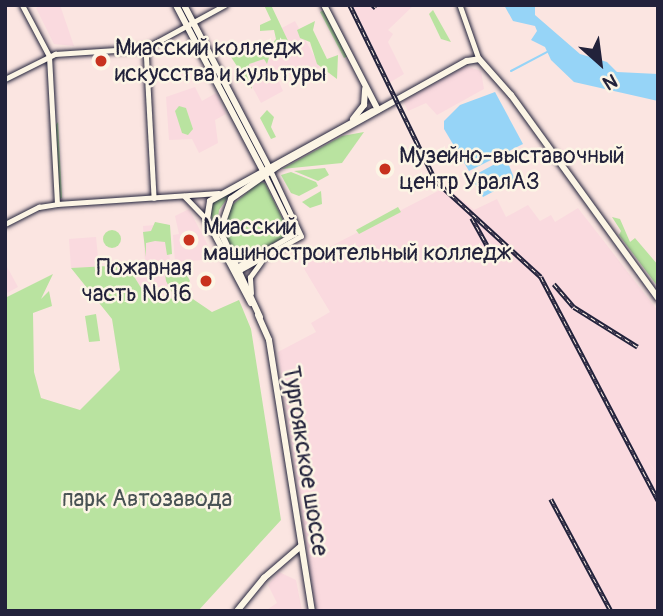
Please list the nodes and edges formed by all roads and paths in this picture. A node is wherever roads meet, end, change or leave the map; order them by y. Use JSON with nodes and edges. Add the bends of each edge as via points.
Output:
{"nodes":[{"id":1,"x":22,"y":5,"type":"edge"},
{"id":2,"x":176,"y":5,"type":"edge"},
{"id":3,"x":184,"y":5,"type":"edge"},
{"id":4,"x":226,"y":5,"type":"edge"},
{"id":5,"x":324,"y":5,"type":"edge"},
{"id":6,"x":460,"y":5,"type":"edge"},
{"id":7,"x":190,"y":24,"type":"junction"},
{"id":8,"x":475,"y":47,"type":"junction"},
{"id":9,"x":146,"y":48,"type":"junction"},
{"id":10,"x":48,"y":56,"type":"junction"},
{"id":11,"x":479,"y":59,"type":"junction"},
{"id":12,"x":467,"y":61,"type":"junction"},
{"id":13,"x":5,"y":79,"type":"edge"},
{"id":14,"x":365,"y":83,"type":"junction"},
{"id":15,"x":379,"y":110,"type":"junction"},
{"id":16,"x":349,"y":122,"type":"junction"},
{"id":17,"x":266,"y":170,"type":"junction"},
{"id":18,"x":219,"y":193,"type":"junction"},
{"id":19,"x":184,"y":196,"type":"junction"},
{"id":20,"x":154,"y":198,"type":"junction"},
{"id":21,"x":57,"y":204,"type":"junction"},
{"id":22,"x":207,"y":220,"type":"junction"},
{"id":23,"x":5,"y":224,"type":"edge"},
{"id":24,"x":298,"y":235,"type":"junction"},
{"id":25,"x":264,"y":260,"type":"junction"},
{"id":26,"x":236,"y":270,"type":"junction"},
{"id":27,"x":251,"y":295,"type":"junction"},
{"id":28,"x":658,"y":298,"type":"edge"},
{"id":29,"x":260,"y":317,"type":"junction"},
{"id":30,"x":301,"y":546,"type":"junction"},
{"id":31,"x":237,"y":611,"type":"edge"},
{"id":32,"x":312,"y":611,"type":"edge"}],
"edges":[{"from":1,"to":10,"type":"main road"},
{"from":2,"to":7,"type":"main road"},
{"from":3,"to":7,"type":"main road"},
{"from":4,"to":7,"type":"street"},
{"from":5,"to":14,"type":"main road"},
{"from":6,"to":8,"type":"street"},
{"from":7,"to":9,"type":"street"},
{"from":7,"to":17,"type":"main road"},
{"from":8,"to":11,"type":"street"},
{"from":8,"to":12,"type":"street"},
{"from":9,"to":10,"type":"street"},
{"from":9,"to":20,"type":"street"},
{"from":10,"to":13,"type":"street"},
{"from":10,"to":21,"type":"main road"},
{"from":11,"to":12,"type":"main road"},
{"from":11,"to":28,"type":"main road"},
{"from":12,"to":15,"type":"main road"},
{"from":14,"to":15,"type":"main road"},
{"from":14,"to":16,"type":"main road","via":[[364,105]]},
{"from":15,"to":16,"type":"main road"},
{"from":15,"to":17,"type":"main road"},
{"from":16,"to":17,"type":"main road"},
{"from":17,"to":18,"type":"main road"},
{"from":17,"to":24,"type":"main road"},
{"from":17,"to":26,"type":"main road","via":[[236,194],[220,220]]},
{"from":18,"to":19,"type":"main road"},
{"from":18,"to":22,"type":"main road","via":[[206,208]]},
{"from":19,"to":20,"type":"main road"},
{"from":19,"to":22,"type":"main road"},
{"from":20,"to":21,"type":"main road"},
{"from":21,"to":23,"type":"street","via":[[39,207]]},
{"from":22,"to":26,"type":"main road"},
{"from":24,"to":25,"type":"main road"},
{"from":24,"to":26,"type":"main road"},
{"from":25,"to":26,"type":"main road"},
{"from":25,"to":27,"type":"main road","via":[[250,277]]},
{"from":26,"to":27,"type":"main road","name":"Тургоякское шоссе"},
{"from":26,"to":29,"type":"main road","name":"Тургоякское шоссе"},
{"from":27,"to":29,"type":"main road","name":"Тургоякское шоссе"},
{"from":29,"to":30,"type":"main road","name":"Тургоякское шоссе","via":[[271,351]]},
{"from":30,"to":31,"type":"main road","via":[[264,578]]},
{"from":30,"to":32,"type":"main road","name":"Тургоякское шоссе"}]}
